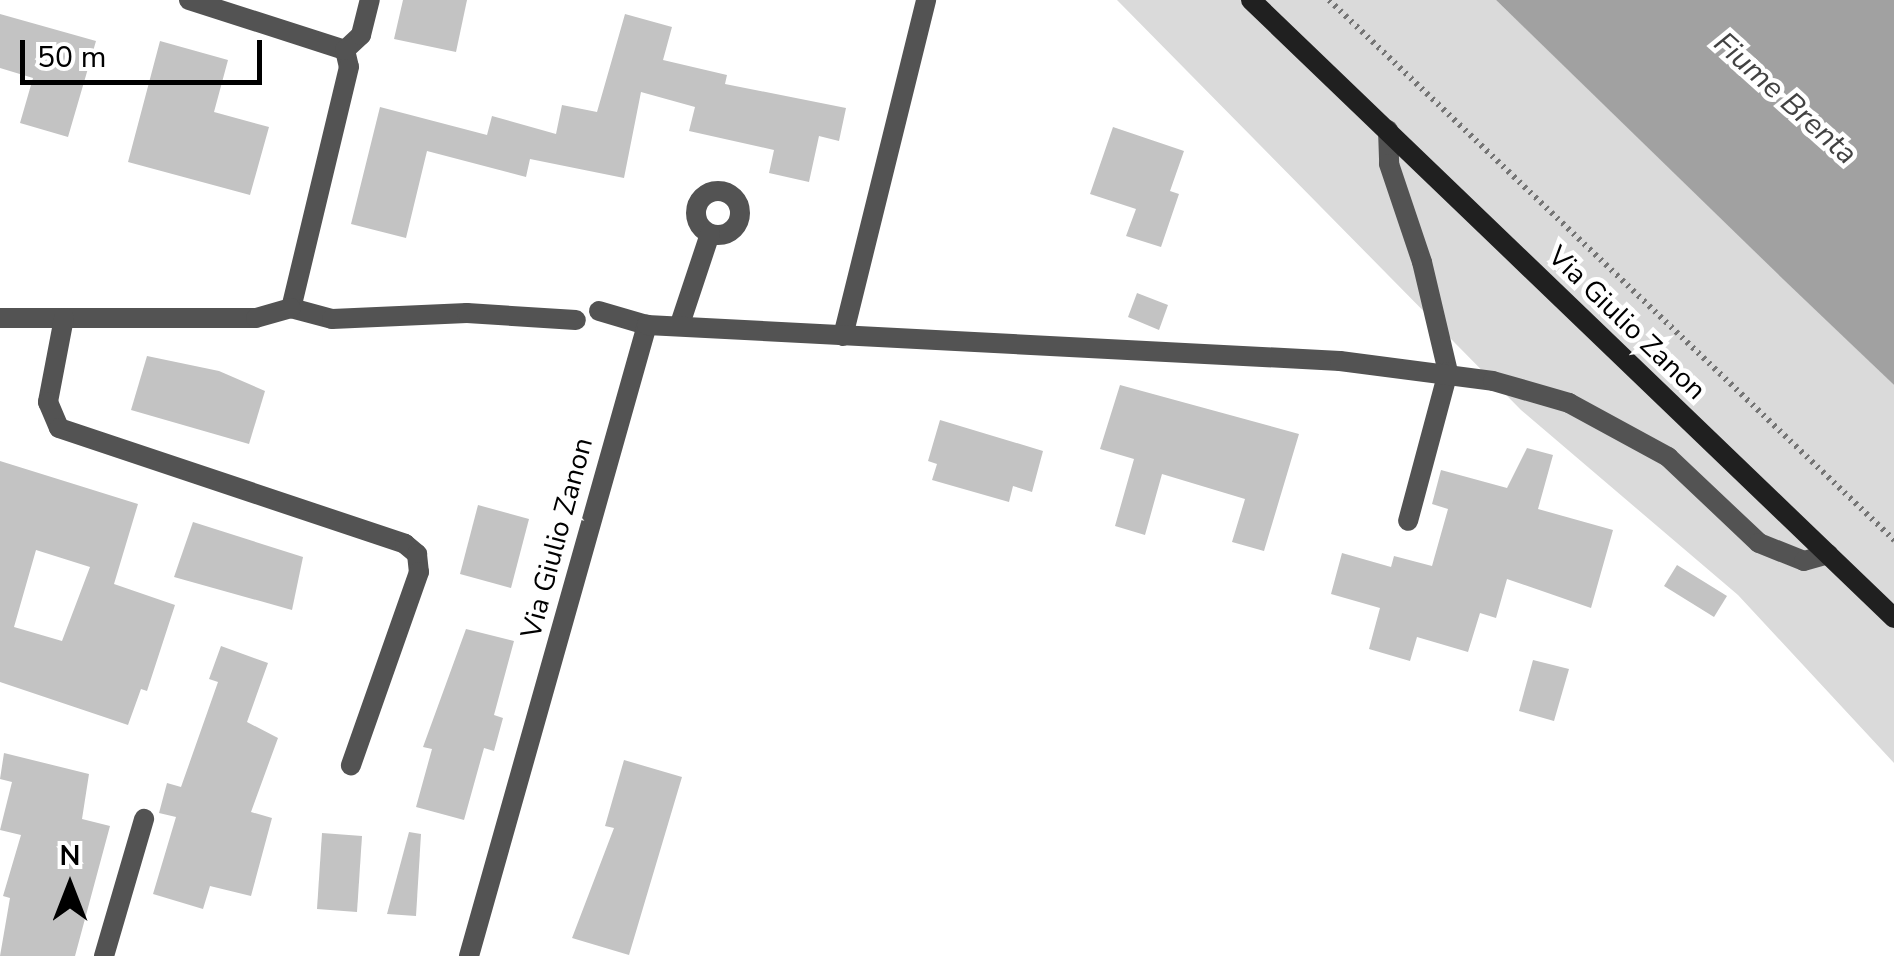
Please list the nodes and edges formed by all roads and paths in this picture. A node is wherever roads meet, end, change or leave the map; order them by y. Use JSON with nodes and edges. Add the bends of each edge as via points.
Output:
{"nodes":[{"id":1,"x":189,"y":0,"type":"edge"},
{"id":2,"x":370,"y":0,"type":"edge"},
{"id":3,"x":926,"y":0,"type":"edge"},
{"id":4,"x":1251,"y":0,"type":"edge"},
{"id":5,"x":1329,"y":0,"type":"edge"},
{"id":6,"x":345,"y":50,"type":"junction"},
{"id":7,"x":1388,"y":130,"type":"junction"},
{"id":8,"x":710,"y":234,"type":"dead end"},
{"id":9,"x":291,"y":308,"type":"junction"},
{"id":10,"x":599,"y":311,"type":"dead end"},
{"id":11,"x":0,"y":318,"type":"edge"},
{"id":12,"x":64,"y":318,"type":"junction"},
{"id":13,"x":576,"y":320,"type":"dead end"},
{"id":14,"x":680,"y":324,"type":"junction"},
{"id":15,"x":647,"y":325,"type":"junction"},
{"id":16,"x":844,"y":336,"type":"junction"},
{"id":17,"x":1448,"y":372,"type":"junction"},
{"id":18,"x":1408,"y":521,"type":"dead end"},
{"id":19,"x":1894,"y":540,"type":"edge"},
{"id":20,"x":1828,"y":554,"type":"junction"},
{"id":21,"x":1894,"y":618,"type":"edge"},
{"id":22,"x":351,"y":765,"type":"dead end"},
{"id":23,"x":144,"y":819,"type":"dead end"},
{"id":24,"x":104,"y":956,"type":"edge"},
{"id":25,"x":468,"y":956,"type":"edge"}],
"edges":[{"from":1,"to":6,"type":"street"},
{"from":2,"to":6,"type":"street","via":[[361,35]]},
{"from":3,"to":16,"type":"street"},
{"from":4,"to":7,"type":"street","name":"Via Giulio Zanon"},
{"from":5,"to":19,"type":"path"},
{"from":6,"to":9,"type":"street","via":[[350,66]]},
{"from":7,"to":17,"type":"street","via":[[1389,164]]},
{"from":7,"to":20,"type":"street","name":"Via Giulio Zanon"},
{"from":8,"to":14,"type":"street"},
{"from":9,"to":12,"type":"street","via":[[256,318]]},
{"from":9,"to":13,"type":"street","via":[[332,319],[467,314]]},
{"from":10,"to":15,"type":"street"},
{"from":11,"to":12,"type":"street"},
{"from":12,"to":22,"type":"street","via":[[48,402],[58,428],[406,544],[417,554],[419,572]]},
{"from":14,"to":15,"type":"street"},
{"from":14,"to":16,"type":"street"},
{"from":15,"to":25,"type":"street","name":"Via Giulio Zanon"},
{"from":16,"to":17,"type":"street"},
{"from":17,"to":18,"type":"street"},
{"from":17,"to":20,"type":"street","via":[[1569,402],[1668,457],[1759,543],[1804,561]]},
{"from":20,"to":21,"type":"street","name":"Via Giulio Zanon"},
{"from":23,"to":24,"type":"street"}]}
